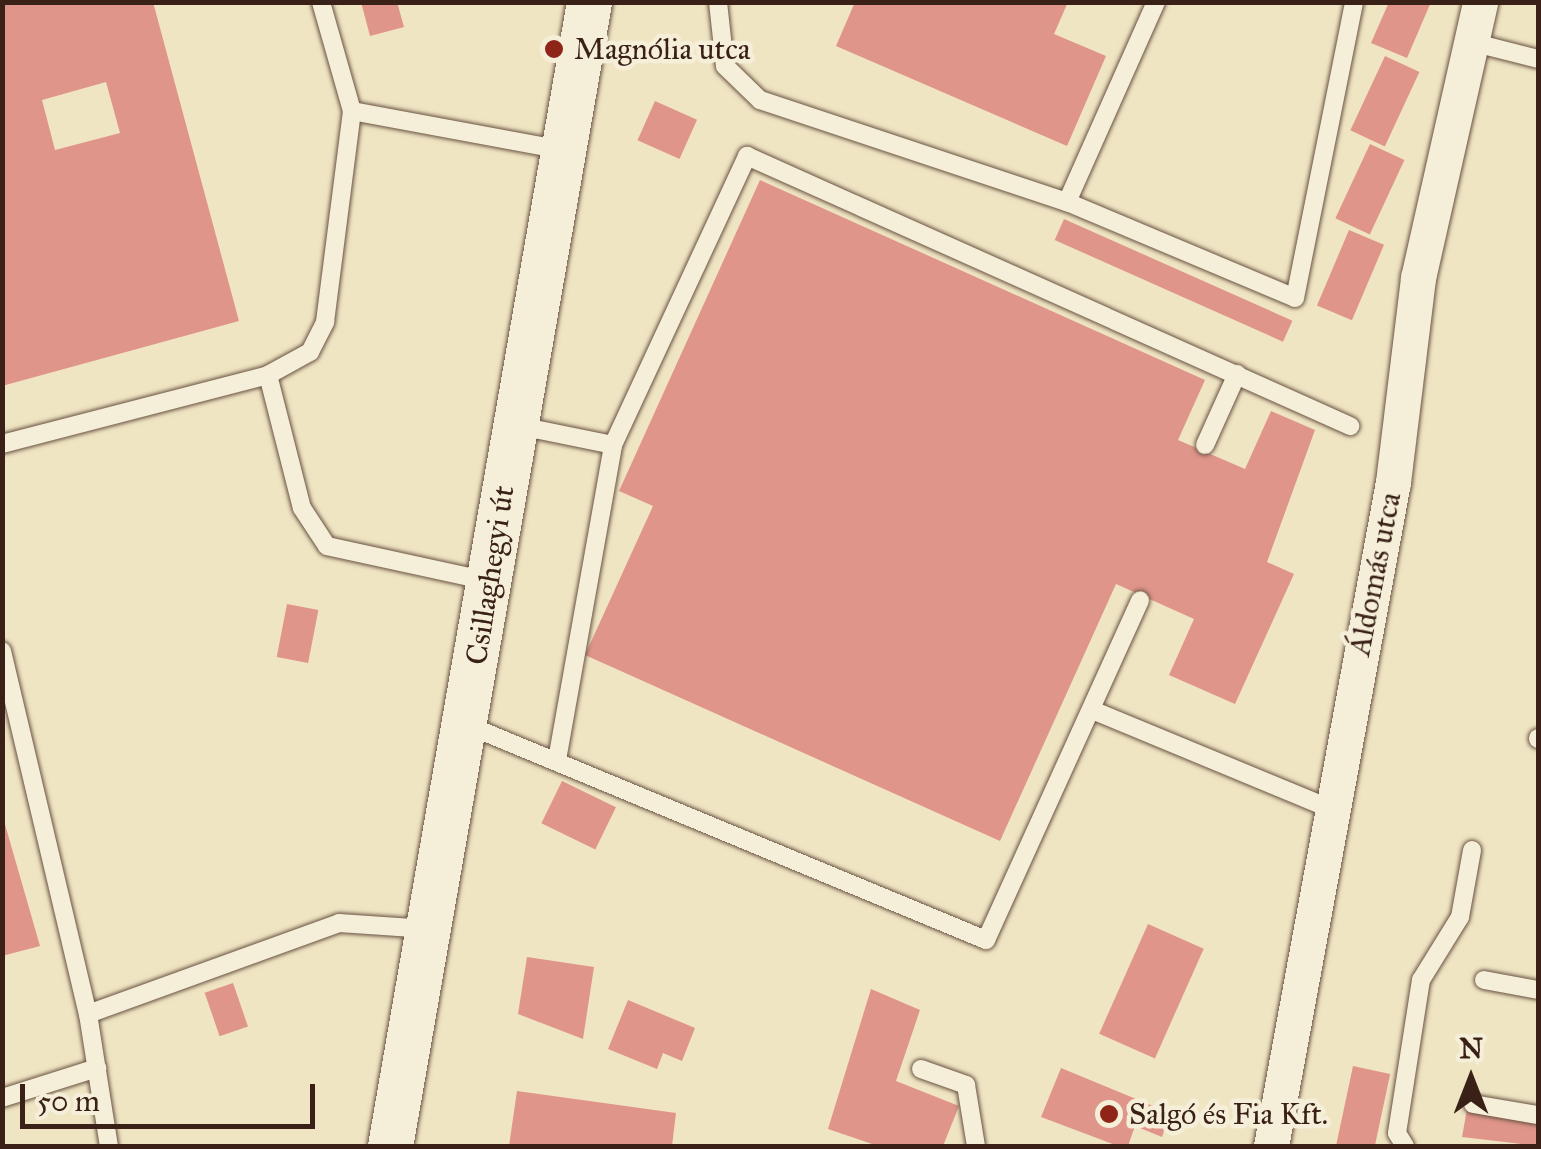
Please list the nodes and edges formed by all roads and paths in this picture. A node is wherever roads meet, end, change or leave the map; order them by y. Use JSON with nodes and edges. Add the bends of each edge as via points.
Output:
{"nodes":[{"id":1,"x":321,"y":2,"type":"edge"},
{"id":2,"x":588,"y":2,"type":"edge"},
{"id":3,"x":718,"y":2,"type":"edge"},
{"id":4,"x":1156,"y":2,"type":"edge"},
{"id":5,"x":1354,"y":2,"type":"edge"},
{"id":6,"x":1480,"y":2,"type":"edge"},
{"id":7,"x":1471,"y":42,"type":"junction"},
{"id":8,"x":1538,"y":59,"type":"edge"},
{"id":9,"x":352,"y":111,"type":"junction"},
{"id":10,"x":563,"y":150,"type":"junction"},
{"id":11,"x":1067,"y":202,"type":"junction"},
{"id":12,"x":1237,"y":374,"type":"junction"},
{"id":13,"x":268,"y":375,"type":"junction"},
{"id":14,"x":515,"y":425,"type":"junction"},
{"id":15,"x":1350,"y":426,"type":"dead end"},
{"id":16,"x":2,"y":444,"type":"edge"},
{"id":17,"x":613,"y":445,"type":"junction"},
{"id":18,"x":1205,"y":446,"type":"dead end"},
{"id":19,"x":489,"y":582,"type":"junction"},
{"id":20,"x":1140,"y":600,"type":"dead end"},
{"id":21,"x":2,"y":652,"type":"edge"},
{"id":22,"x":1092,"y":710,"type":"junction"},
{"id":23,"x":465,"y":724,"type":"junction"},
{"id":24,"x":557,"y":760,"type":"junction"},
{"id":25,"x":1329,"y":808,"type":"junction"},
{"id":26,"x":1472,"y":850,"type":"dead end"},
{"id":27,"x":428,"y":929,"type":"junction"},
{"id":28,"x":1484,"y":980,"type":"dead end"},
{"id":29,"x":1538,"y":990,"type":"edge"},
{"id":30,"x":88,"y":1014,"type":"junction"},
{"id":31,"x":97,"y":1068,"type":"junction"},
{"id":32,"x":921,"y":1069,"type":"dead end"},
{"id":33,"x":2,"y":1098,"type":"edge"},
{"id":34,"x":1473,"y":1104,"type":"dead end"},
{"id":35,"x":1538,"y":1116,"type":"edge"},
{"id":36,"x":108,"y":1146,"type":"edge"},
{"id":37,"x":390,"y":1146,"type":"edge"},
{"id":38,"x":976,"y":1146,"type":"edge"},
{"id":39,"x":1271,"y":1146,"type":"edge"},
{"id":40,"x":1406,"y":1146,"type":"edge"}],
"edges":[{"from":1,"to":9,"type":"lane"},
{"from":2,"to":10,"type":"street","name":"Csillaghegyi út"},
{"from":3,"to":11,"type":"lane","via":[[725,66],[760,100]]},
{"from":4,"to":11,"type":"lane"},
{"from":5,"to":11,"type":"lane","via":[[1295,298]]},
{"from":6,"to":7,"type":"street","name":"Áldomás utca"},
{"from":7,"to":8,"type":"lane"},
{"from":7,"to":25,"type":"street","name":"Áldomás utca","via":[[1418,278],[1393,482]]},
{"from":9,"to":10,"type":"lane"},
{"from":9,"to":13,"type":"lane","via":[[320,336],[298,363]]},
{"from":10,"to":14,"type":"street","name":"Csillaghegyi út"},
{"from":12,"to":15,"type":"lane"},
{"from":12,"to":17,"type":"lane","via":[[748,156]]},
{"from":12,"to":18,"type":"lane"},
{"from":13,"to":16,"type":"lane"},
{"from":13,"to":19,"type":"lane","via":[[302,508],[327,546]]},
{"from":14,"to":17,"type":"lane"},
{"from":14,"to":19,"type":"street","name":"Csillaghegyi út"},
{"from":17,"to":24,"type":"lane"},
{"from":19,"to":23,"type":"street","name":"Csillaghegyi út"},
{"from":20,"to":22,"type":"lane"},
{"from":21,"to":30,"type":"lane"},
{"from":22,"to":24,"type":"lane","via":[[986,940]]},
{"from":22,"to":25,"type":"lane"},
{"from":23,"to":24,"type":"lane"},
{"from":23,"to":27,"type":"street","name":"Csillaghegyi út"},
{"from":25,"to":39,"type":"street","name":"Áldomás utca"},
{"from":26,"to":40,"type":"lane","via":[[1460,917],[1421,980],[1397,1133]]},
{"from":27,"to":30,"type":"lane","via":[[339,923]]},
{"from":27,"to":37,"type":"street","name":"Csillaghegyi út"},
{"from":28,"to":29,"type":"lane"},
{"from":30,"to":31,"type":"lane"},
{"from":31,"to":33,"type":"lane"},
{"from":31,"to":36,"type":"lane"},
{"from":32,"to":38,"type":"lane","via":[[966,1086]]},
{"from":34,"to":35,"type":"lane"}]}
